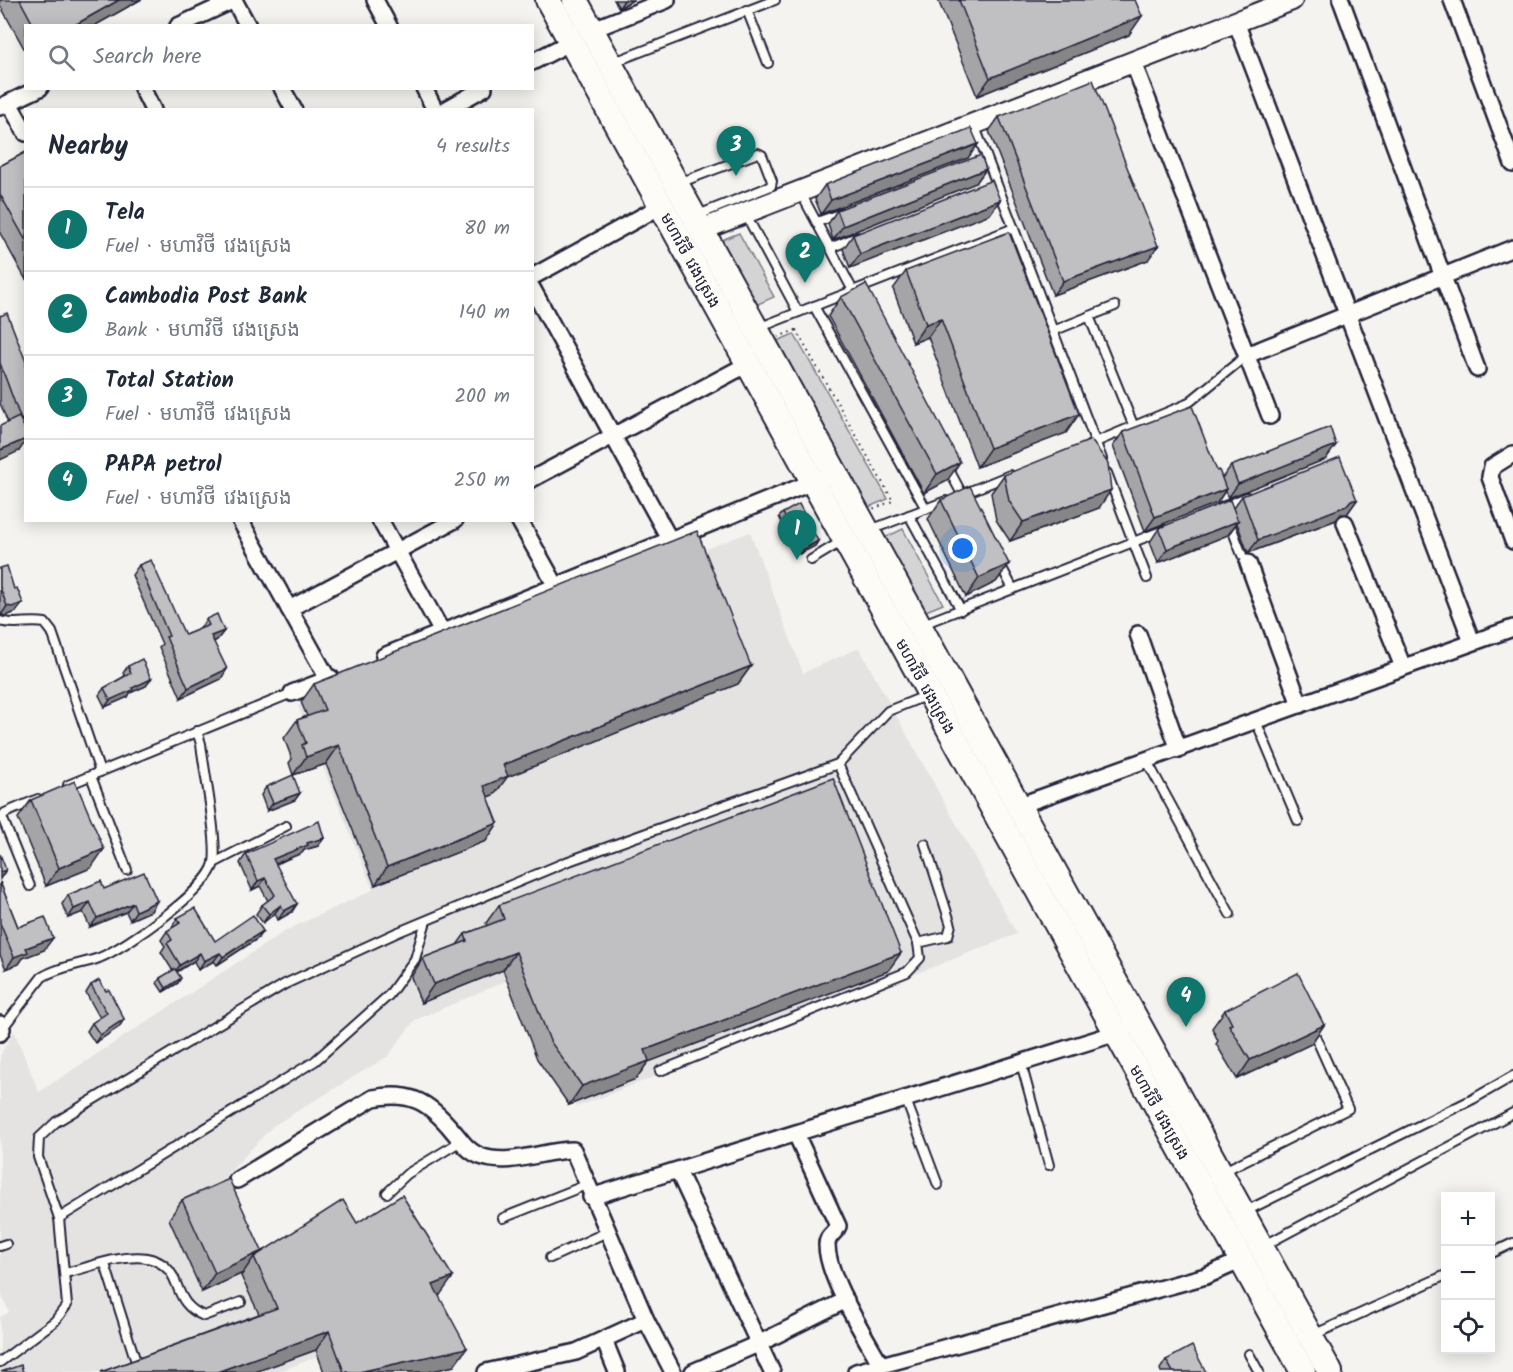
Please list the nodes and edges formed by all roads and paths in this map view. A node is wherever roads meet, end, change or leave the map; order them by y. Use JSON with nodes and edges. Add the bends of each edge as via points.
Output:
{"nodes":[{"id":1,"x":234,"y":0,"type":"edge"},
{"id":2,"x":375,"y":0,"type":"edge"},
{"id":3,"x":548,"y":0,"type":"edge"},
{"id":4,"x":574,"y":0,"type":"edge"},
{"id":5,"x":667,"y":0,"type":"edge"},
{"id":6,"x":775,"y":0,"type":"edge"},
{"id":7,"x":1292,"y":0,"type":"edge"},
{"id":8,"x":1341,"y":0,"type":"edge"},
{"id":9,"x":1452,"y":0,"type":"edge"},
{"id":10,"x":747,"y":10,"type":"junction"},
{"id":11,"x":1236,"y":22,"type":"junction"},
{"id":12,"x":182,"y":24,"type":"edge"},
{"id":13,"x":247,"y":24,"type":"edge"},
{"id":14,"x":388,"y":24,"type":"edge"},
{"id":15,"x":581,"y":36,"type":"junction"},
{"id":16,"x":534,"y":61,"type":"edge"},
{"id":17,"x":1133,"y":62,"type":"junction"},
{"id":18,"x":609,"y":63,"type":"junction"},
{"id":19,"x":768,"y":63,"type":"dead end"},
{"id":20,"x":36,"y":90,"type":"edge"},
{"id":21,"x":143,"y":90,"type":"edge"},
{"id":22,"x":283,"y":90,"type":"edge"},
{"id":23,"x":424,"y":90,"type":"edge"},
{"id":24,"x":480,"y":90,"type":"edge"},
{"id":25,"x":4,"y":105,"type":"edge"},
{"id":26,"x":152,"y":108,"type":"edge"},
{"id":27,"x":293,"y":108,"type":"edge"},
{"id":28,"x":434,"y":108,"type":"edge"},
{"id":29,"x":449,"y":108,"type":"edge"},
{"id":30,"x":975,"y":127,"type":"dead end"},
{"id":31,"x":24,"y":130,"type":"edge"},
{"id":32,"x":987,"y":157,"type":"junction"},
{"id":33,"x":976,"y":161,"type":"edge"},
{"id":34,"x":1513,"y":164,"type":"edge"},
{"id":35,"x":996,"y":182,"type":"junction"},
{"id":36,"x":676,"y":184,"type":"junction"},
{"id":37,"x":985,"y":186,"type":"edge"},
{"id":38,"x":803,"y":197,"type":"dead end"},
{"id":39,"x":661,"y":206,"type":"junction"},
{"id":40,"x":849,"y":210,"type":"edge"},
{"id":41,"x":745,"y":213,"type":"junction"},
{"id":42,"x":817,"y":222,"type":"junction"},
{"id":43,"x":698,"y":224,"type":"junction"},
{"id":44,"x":1014,"y":228,"type":"junction"},
{"id":45,"x":863,"y":235,"type":"edge"},
{"id":46,"x":830,"y":248,"type":"junction"},
{"id":47,"x":1513,"y":248,"type":"edge"},
{"id":48,"x":534,"y":276,"type":"edge"},
{"id":49,"x":1442,"y":276,"type":"junction"},
{"id":50,"x":853,"y":291,"type":"junction"},
{"id":51,"x":534,"y":292,"type":"edge"},
{"id":52,"x":814,"y":306,"type":"junction"},
{"id":53,"x":1115,"y":306,"type":"dead end"},
{"id":54,"x":864,"y":311,"type":"edge"},
{"id":55,"x":798,"y":312,"type":"junction"},
{"id":56,"x":1346,"y":313,"type":"junction"},
{"id":57,"x":1089,"y":316,"type":"junction"},
{"id":58,"x":756,"y":329,"type":"junction"},
{"id":59,"x":1053,"y":331,"type":"junction"},
{"id":60,"x":1247,"y":355,"type":"junction"},
{"id":61,"x":748,"y":364,"type":"junction"},
{"id":62,"x":1477,"y":369,"type":"dead end"},
{"id":63,"x":1187,"y":404,"type":"junction"},
{"id":64,"x":1190,"y":414,"type":"edge"},
{"id":65,"x":1270,"y":416,"type":"dead end"},
{"id":66,"x":1134,"y":427,"type":"junction"},
{"id":67,"x":614,"y":436,"type":"junction"},
{"id":68,"x":1095,"y":442,"type":"junction"},
{"id":69,"x":1084,"y":446,"type":"edge"},
{"id":70,"x":940,"y":453,"type":"edge"},
{"id":71,"x":1513,"y":454,"type":"edge"},
{"id":72,"x":1018,"y":472,"type":"edge"},
{"id":73,"x":824,"y":477,"type":"junction"},
{"id":74,"x":534,"y":478,"type":"edge"},
{"id":75,"x":962,"y":494,"type":"junction"},
{"id":76,"x":1255,"y":494,"type":"edge"},
{"id":77,"x":1220,"y":496,"type":"edge"},
{"id":78,"x":968,"y":505,"type":"edge"},
{"id":79,"x":1224,"y":506,"type":"junction"},
{"id":80,"x":926,"y":508,"type":"junction"},
{"id":81,"x":1214,"y":510,"type":"edge"},
{"id":82,"x":909,"y":515,"type":"junction"},
{"id":83,"x":241,"y":522,"type":"edge"},
{"id":84,"x":381,"y":522,"type":"edge"},
{"id":85,"x":451,"y":522,"type":"edge"},
{"id":86,"x":520,"y":522,"type":"edge"},
{"id":87,"x":1345,"y":523,"type":"dead end"},
{"id":88,"x":1174,"y":526,"type":"edge"},
{"id":89,"x":856,"y":536,"type":"junction"},
{"id":90,"x":670,"y":540,"type":"junction"},
{"id":91,"x":1513,"y":541,"type":"edge"},
{"id":92,"x":1133,"y":542,"type":"junction"},
{"id":93,"x":397,"y":551,"type":"junction"},
{"id":94,"x":996,"y":557,"type":"edge"},
{"id":95,"x":1245,"y":559,"type":"joint"},
{"id":96,"x":811,"y":560,"type":"dead end"},
{"id":97,"x":1147,"y":578,"type":"dead end"},
{"id":98,"x":556,"y":586,"type":"junction"},
{"id":99,"x":1013,"y":589,"type":"junction"},
{"id":100,"x":289,"y":609,"type":"junction"},
{"id":101,"x":961,"y":609,"type":"junction"},
{"id":102,"x":0,"y":621,"type":"edge"},
{"id":103,"x":919,"y":626,"type":"junction"},
{"id":104,"x":1513,"y":628,"type":"edge"},
{"id":105,"x":442,"y":633,"type":"junction"},
{"id":106,"x":1138,"y":634,"type":"dead end"},
{"id":107,"x":1472,"y":642,"type":"junction"},
{"id":108,"x":369,"y":662,"type":"edge"},
{"id":109,"x":1403,"y":667,"type":"junction"},
{"id":110,"x":348,"y":670,"type":"edge"},
{"id":111,"x":328,"y":679,"type":"junction"},
{"id":112,"x":940,"y":688,"type":"junction"},
{"id":113,"x":292,"y":693,"type":"joint"},
{"id":114,"x":1300,"y":705,"type":"junction"},
{"id":115,"x":1256,"y":721,"type":"junction"},
{"id":116,"x":197,"y":730,"type":"junction"},
{"id":117,"x":1179,"y":750,"type":"junction"},
{"id":118,"x":1147,"y":761,"type":"junction"},
{"id":119,"x":838,"y":764,"type":"junction"},
{"id":120,"x":100,"y":772,"type":"junction"},
{"id":121,"x":90,"y":776,"type":"junction"},
{"id":122,"x":58,"y":790,"type":"edge"},
{"id":123,"x":48,"y":794,"type":"edge"},
{"id":124,"x":1018,"y":806,"type":"junction"},
{"id":125,"x":1298,"y":821,"type":"dead end"},
{"id":126,"x":286,"y":826,"type":"dead end"},
{"id":127,"x":925,"y":844,"type":"dead end"},
{"id":128,"x":213,"y":863,"type":"junction"},
{"id":129,"x":127,"y":870,"type":"dead end"},
{"id":130,"x":30,"y":886,"type":"dead end"},
{"id":131,"x":1230,"y":914,"type":"dead end"},
{"id":132,"x":426,"y":921,"type":"junction"},
{"id":133,"x":918,"y":943,"type":"junction"},
{"id":134,"x":1310,"y":1025,"type":"edge"},
{"id":135,"x":1,"y":1029,"type":"edge"},
{"id":136,"x":1127,"y":1029,"type":"junction"},
{"id":137,"x":1022,"y":1063,"type":"junction"},
{"id":138,"x":660,"y":1071,"type":"dead end"},
{"id":139,"x":1513,"y":1076,"type":"edge"},
{"id":140,"x":906,"y":1100,"type":"junction"},
{"id":141,"x":1513,"y":1113,"type":"edge"},
{"id":142,"x":796,"y":1134,"type":"junction"},
{"id":143,"x":461,"y":1141,"type":"junction"},
{"id":144,"x":1049,"y":1165,"type":"dead end"},
{"id":145,"x":678,"y":1171,"type":"junction"},
{"id":146,"x":1220,"y":1172,"type":"junction"},
{"id":147,"x":237,"y":1180,"type":"dead end"},
{"id":148,"x":938,"y":1185,"type":"dead end"},
{"id":149,"x":589,"y":1191,"type":"junction"},
{"id":150,"x":387,"y":1193,"type":"dead end"},
{"id":151,"x":1242,"y":1213,"type":"junction"},
{"id":152,"x":59,"y":1218,"type":"junction"},
{"id":153,"x":503,"y":1218,"type":"dead end"},
{"id":154,"x":607,"y":1232,"type":"junction"},
{"id":155,"x":1513,"y":1243,"type":"edge"},
{"id":156,"x":1495,"y":1252,"type":"edge"},
{"id":157,"x":1251,"y":1253,"type":"junction"},
{"id":158,"x":549,"y":1258,"type":"dead end"},
{"id":159,"x":105,"y":1264,"type":"junction"},
{"id":160,"x":65,"y":1273,"type":"junction"},
{"id":161,"x":1441,"y":1277,"type":"edge"},
{"id":162,"x":846,"y":1300,"type":"junction"},
{"id":163,"x":241,"y":1302,"type":"dead end"},
{"id":164,"x":646,"y":1320,"type":"junction"},
{"id":165,"x":1310,"y":1336,"type":"junction"},
{"id":166,"x":604,"y":1340,"type":"junction"},
{"id":167,"x":760,"y":1343,"type":"junction"},
{"id":168,"x":1249,"y":1354,"type":"dead end"},
{"id":169,"x":0,"y":1362,"type":"edge"},
{"id":170,"x":138,"y":1365,"type":"edge"},
{"id":171,"x":890,"y":1366,"type":"edge"},
{"id":172,"x":486,"y":1372,"type":"edge"},
{"id":173,"x":617,"y":1372,"type":"edge"},
{"id":174,"x":673,"y":1372,"type":"edge"},
{"id":175,"x":693,"y":1372,"type":"edge"},
{"id":176,"x":772,"y":1372,"type":"edge"},
{"id":177,"x":856,"y":1372,"type":"edge"},
{"id":178,"x":1259,"y":1372,"type":"edge"},
{"id":179,"x":1303,"y":1372,"type":"edge"},
{"id":180,"x":1330,"y":1372,"type":"edge"}],
"edges":[{"from":1,"to":12,"type":"street"},
{"from":1,"to":13,"type":"street"},
{"from":2,"to":14,"type":"street"},
{"from":3,"to":15,"type":"main road","name":"មហាវិថី វេងស្រេង"},
{"from":4,"to":15,"type":"main road","name":"មហាវិថី វេងស្រេង"},
{"from":5,"to":15,"type":"street"},
{"from":6,"to":10,"type":"lane"},
{"from":7,"to":11,"type":"street"},
{"from":8,"to":49,"type":"street"},
{"from":9,"to":34,"type":"street"},
{"from":10,"to":18,"type":"lane"},
{"from":10,"to":19,"type":"lane"},
{"from":11,"to":17,"type":"street"},
{"from":11,"to":56,"type":"street"},
{"from":15,"to":16,"type":"street"},
{"from":15,"to":18,"type":"main road","name":"មហាវិថី វេងស្រេង"},
{"from":15,"to":39,"type":"main road","name":"មហាវិថី វេងស្រេង"},
{"from":17,"to":41,"type":"street"},
{"from":17,"to":60,"type":"street"},
{"from":18,"to":36,"type":"main road","name":"មហាវិថី វេងស្រេង"},
{"from":20,"to":25,"type":"street"},
{"from":21,"to":26,"type":"street"},
{"from":22,"to":27,"type":"street"},
{"from":23,"to":28,"type":"street"},
{"from":24,"to":29,"type":"street"},
{"from":25,"to":31,"type":"street"},
{"from":30,"to":32,"type":"lane"},
{"from":32,"to":33,"type":"lane"},
{"from":32,"to":35,"type":"lane"},
{"from":35,"to":37,"type":"lane"},
{"from":35,"to":44,"type":"lane"},
{"from":36,"to":43,"type":"main road","name":"មហាវិថី វេងស្រេង"},
{"from":36,"to":43,"type":"lane","via":[[762,154],[773,182],[771,186]]},
{"from":38,"to":42,"type":"lane"},
{"from":39,"to":48,"type":"street"},
{"from":39,"to":61,"type":"main road","name":"មហាវិថី វេងស្រេង"},
{"from":40,"to":42,"type":"lane"},
{"from":41,"to":43,"type":"street"},
{"from":41,"to":55,"type":"lane"},
{"from":42,"to":46,"type":"lane"},
{"from":43,"to":58,"type":"main road","name":"មហាវិថី វេងស្រេង"},
{"from":44,"to":50,"type":"lane"},
{"from":44,"to":59,"type":"lane"},
{"from":45,"to":46,"type":"lane"},
{"from":46,"to":50,"type":"lane"},
{"from":47,"to":49,"type":"street"},
{"from":49,"to":56,"type":"street"},
{"from":49,"to":62,"type":"street"},
{"from":50,"to":52,"type":"lane"},
{"from":50,"to":54,"type":"lane"},
{"from":51,"to":67,"type":"street"},
{"from":52,"to":55,"type":"lane"},
{"from":52,"to":80,"type":"lane"},
{"from":53,"to":57,"type":"lane"},
{"from":55,"to":58,"type":"lane"},
{"from":56,"to":60,"type":"street"},
{"from":56,"to":107,"type":"street"},
{"from":57,"to":59,"type":"lane"},
{"from":57,"to":66,"type":"lane"},
{"from":58,"to":73,"type":"main road","name":"មហាវិថី វេងស្រេង"},
{"from":59,"to":68,"type":"lane"},
{"from":60,"to":63,"type":"lane"},
{"from":60,"to":65,"type":"street"},
{"from":61,"to":67,"type":"street"},
{"from":61,"to":73,"type":"main road","name":"មហាវិថី វេងស្រេង"},
{"from":63,"to":64,"type":"lane"},
{"from":63,"to":66,"type":"lane"},
{"from":66,"to":68,"type":"lane"},
{"from":67,"to":74,"type":"street"},
{"from":67,"to":90,"type":"street"},
{"from":68,"to":69,"type":"lane"},
{"from":68,"to":92,"type":"lane"},
{"from":70,"to":75,"type":"lane"},
{"from":71,"to":91,"type":"street","via":[[1491,467],[1490,477]]},
{"from":72,"to":75,"type":"lane"},
{"from":73,"to":89,"type":"main road","name":"មហាវិថី វេងស្រេង"},
{"from":73,"to":90,"type":"street"},
{"from":75,"to":78,"type":"lane"},
{"from":75,"to":80,"type":"lane"},
{"from":76,"to":79,"type":"lane"},
{"from":77,"to":79,"type":"lane"},
{"from":79,"to":81,"type":"lane"},
{"from":79,"to":95,"type":"lane"},
{"from":80,"to":82,"type":"lane"},
{"from":82,"to":89,"type":"lane"},
{"from":82,"to":101,"type":"lane"},
{"from":83,"to":100,"type":"street"},
{"from":84,"to":93,"type":"street"},
{"from":85,"to":93,"type":"street"},
{"from":86,"to":98,"type":"street"},
{"from":87,"to":109,"type":"street"},
{"from":88,"to":92,"type":"lane"},
{"from":89,"to":96,"type":"lane"},
{"from":89,"to":103,"type":"main road","name":"មហាវិថី វេងស្រេង"},
{"from":89,"to":112,"type":"main road","name":"មហាវិថី វេងស្រេង"},
{"from":90,"to":98,"type":"street"},
{"from":92,"to":97,"type":"lane"},
{"from":92,"to":99,"type":"lane"},
{"from":93,"to":100,"type":"street"},
{"from":93,"to":105,"type":"street"},
{"from":94,"to":99,"type":"lane"},
{"from":95,"to":114,"type":"street"},
{"from":98,"to":105,"type":"street"},
{"from":99,"to":101,"type":"lane"},
{"from":100,"to":111,"type":"street"},
{"from":101,"to":103,"type":"lane"},
{"from":102,"to":120,"type":"lane","via":[[45,623],[52,632]]},
{"from":103,"to":112,"type":"main road","name":"មហាវិថី វេងស្រេង"},
{"from":104,"to":107,"type":"street"},
{"from":105,"to":108,"type":"street"},
{"from":106,"to":117,"type":"street"},
{"from":107,"to":109,"type":"street"},
{"from":109,"to":114,"type":"street"},
{"from":110,"to":111,"type":"street"},
{"from":111,"to":113,"type":"street"},
{"from":112,"to":119,"type":"lane","via":[[888,711]]},
{"from":112,"to":124,"type":"main road","name":"មហាវិថី វេងស្រេង"},
{"from":112,"to":136,"type":"main road","name":"មហាវិថី វេងស្រេង"},
{"from":113,"to":116,"type":"lane"},
{"from":114,"to":115,"type":"street"},
{"from":115,"to":117,"type":"street"},
{"from":115,"to":125,"type":"lane"},
{"from":116,"to":120,"type":"lane"},
{"from":116,"to":128,"type":"lane"},
{"from":117,"to":118,"type":"street"},
{"from":118,"to":124,"type":"street"},
{"from":118,"to":131,"type":"lane"},
{"from":119,"to":132,"type":"lane","via":[[566,862]]},
{"from":119,"to":133,"type":"lane"},
{"from":120,"to":121,"type":"lane"},
{"from":121,"to":122,"type":"lane"},
{"from":121,"to":129,"type":"lane"},
{"from":123,"to":130,"type":"lane","via":[[5,813],[2,818]]},
{"from":124,"to":136,"type":"main road","name":"មហាវិថី វេងស្រេង"},
{"from":126,"to":128,"type":"lane"},
{"from":127,"to":133,"type":"lane","via":[[951,925],[948,936]]},
{"from":128,"to":135,"type":"lane","via":[[211,871],[170,913],[131,942],[42,977]]},
{"from":132,"to":152,"type":"lane","via":[[415,959],[388,995],[315,1062]]},
{"from":132,"to":152,"type":"lane","via":[[285,984],[56,1122],[39,1138],[38,1157]]},
{"from":133,"to":138,"type":"lane","via":[[920,958],[906,972]]},
{"from":134,"to":146,"type":"lane","via":[[1348,1109]]},
{"from":136,"to":137,"type":"street"},
{"from":136,"to":146,"type":"main road","name":"មហាវិថី វេងស្រេង"},
{"from":136,"to":157,"type":"main road","name":"មហាវិថី វេងស្រេង"},
{"from":137,"to":140,"type":"street"},
{"from":137,"to":144,"type":"lane"},
{"from":139,"to":151,"type":"lane"},
{"from":140,"to":142,"type":"street"},
{"from":140,"to":148,"type":"lane"},
{"from":141,"to":157,"type":"lane"},
{"from":142,"to":145,"type":"street"},
{"from":142,"to":162,"type":"street","via":[[838,1226],[826,1244]]},
{"from":143,"to":147,"type":"street","via":[[428,1105],[393,1094],[373,1098]]},
{"from":143,"to":149,"type":"street","via":[[480,1156],[509,1159],[573,1150]]},
{"from":143,"to":150,"type":"lane","via":[[407,1174]]},
{"from":145,"to":149,"type":"street"},
{"from":145,"to":167,"type":"street"},
{"from":146,"to":151,"type":"main road","name":"មហាវិថី វេងស្រេង"},
{"from":149,"to":153,"type":"lane"},
{"from":149,"to":154,"type":"street"},
{"from":151,"to":157,"type":"main road","name":"មហាវិថី វេងស្រេង"},
{"from":152,"to":160,"type":"lane"},
{"from":154,"to":158,"type":"lane"},
{"from":154,"to":164,"type":"street"},
{"from":155,"to":156,"type":"lane"},
{"from":157,"to":165,"type":"main road","name":"មហាវិថី វេងស្រេង"},
{"from":157,"to":171,"type":"street","via":[[1206,1276]]},
{"from":157,"to":179,"type":"main road","name":"មហាវិថី វេងស្រេង"},
{"from":159,"to":160,"type":"lane"},
{"from":159,"to":163,"type":"lane","via":[[143,1255],[159,1259],[172,1272],[183,1301],[193,1312],[204,1316]]},
{"from":159,"to":170,"type":"lane"},
{"from":160,"to":169,"type":"lane","via":[[67,1305],[55,1322]]},
{"from":161,"to":165,"type":"lane"},
{"from":162,"to":167,"type":"street"},
{"from":162,"to":171,"type":"street"},
{"from":164,"to":166,"type":"street"},
{"from":164,"to":174,"type":"street"},
{"from":165,"to":180,"type":"main road","name":"មហាវិថី វេងស្រេង"},
{"from":166,"to":172,"type":"street","via":[[576,1352]]},
{"from":166,"to":173,"type":"street"},
{"from":167,"to":175,"type":"street"},
{"from":167,"to":176,"type":"street"},
{"from":168,"to":178,"type":"lane"},
{"from":171,"to":177,"type":"street"}]}
